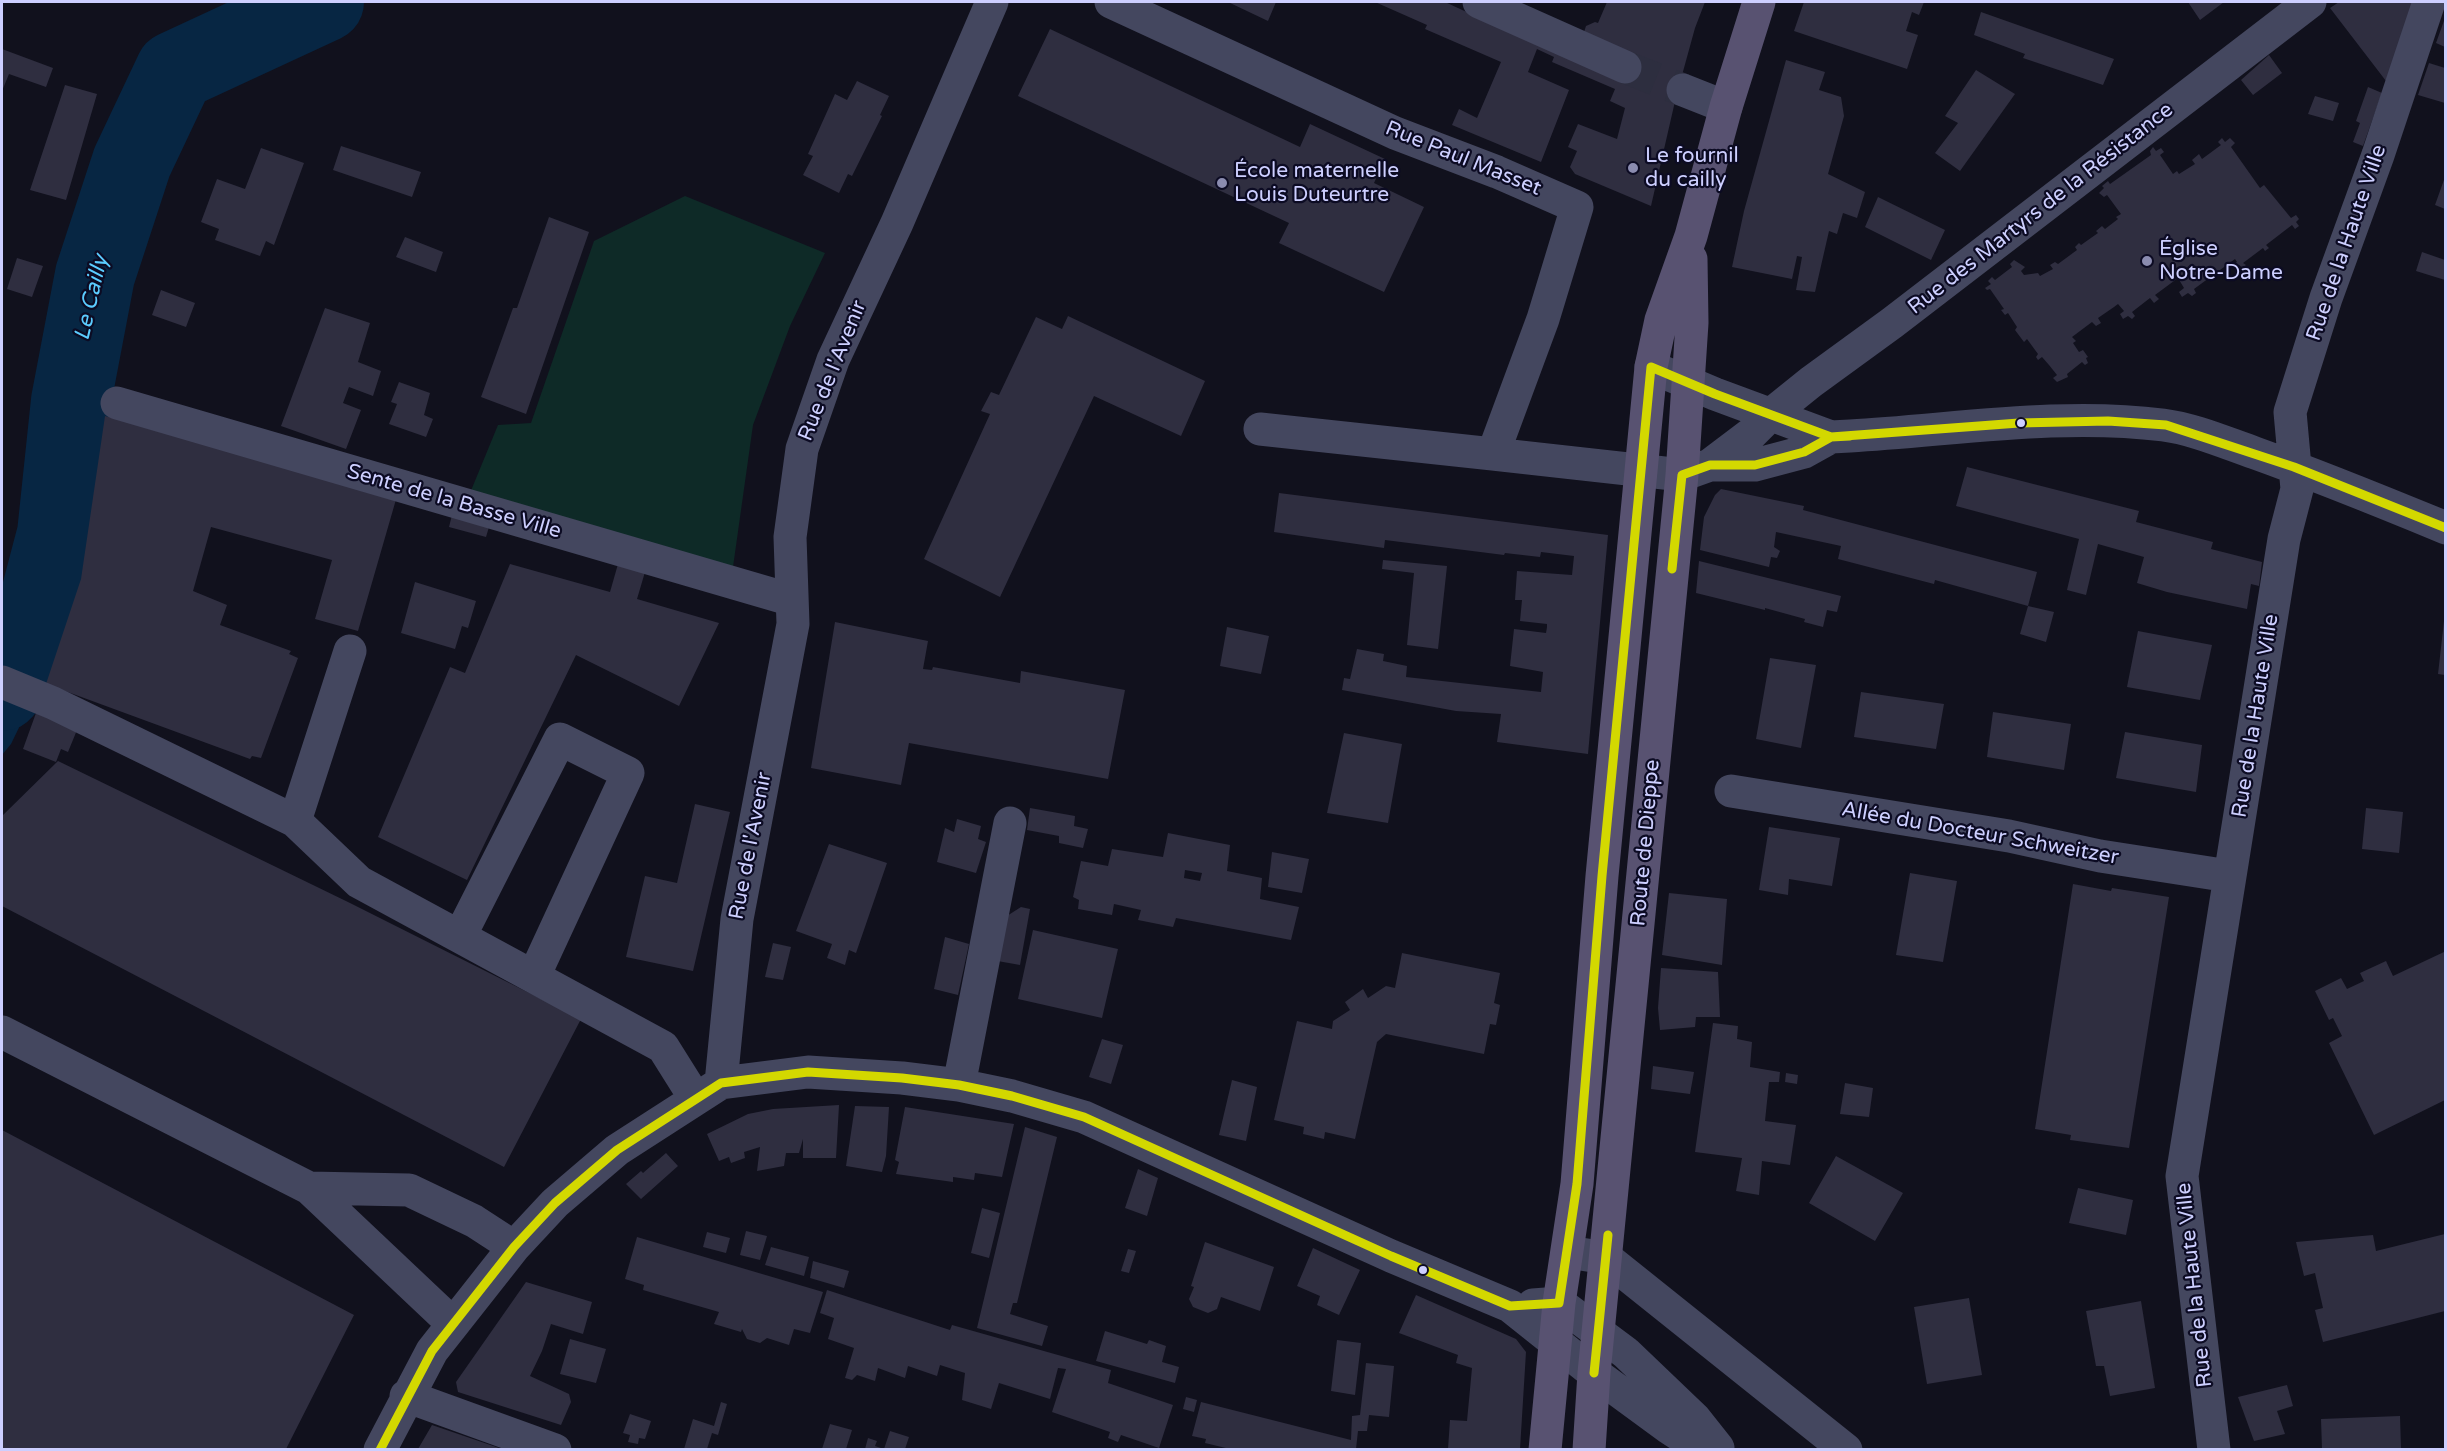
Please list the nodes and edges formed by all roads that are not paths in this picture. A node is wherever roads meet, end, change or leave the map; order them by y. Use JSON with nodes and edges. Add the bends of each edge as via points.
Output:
{"nodes":[{"id":1,"x":992,"y":2,"type":"edge"},
{"id":2,"x":1111,"y":2,"type":"edge"},
{"id":3,"x":1479,"y":2,"type":"edge"},
{"id":4,"x":1759,"y":2,"type":"edge"},
{"id":5,"x":2310,"y":2,"type":"edge"},
{"id":6,"x":2429,"y":2,"type":"edge"},
{"id":7,"x":1625,"y":67,"type":"tunnel mouth"},
{"id":8,"x":1683,"y":90,"type":"tunnel mouth"},
{"id":9,"x":1726,"y":107,"type":"junction"},
{"id":10,"x":1691,"y":236,"type":"junction"},
{"id":11,"x":1651,"y":367,"type":"junction"},
{"id":12,"x":1687,"y":383,"type":"junction"},
{"id":13,"x":117,"y":403,"type":"dead end"},
{"id":14,"x":1770,"y":415,"type":"junction"},
{"id":15,"x":1260,"y":429,"type":"dead end"},
{"id":16,"x":1831,"y":437,"type":"junction"},
{"id":17,"x":1493,"y":454,"type":"junction"},
{"id":18,"x":2294,"y":467,"type":"junction"},
{"id":19,"x":1640,"y":470,"type":"junction"},
{"id":20,"x":1696,"y":470,"type":"junction"},
{"id":21,"x":2445,"y":528,"type":"edge"},
{"id":22,"x":792,"y":600,"type":"junction"},
{"id":23,"x":350,"y":651,"type":"dead end"},
{"id":24,"x":2,"y":682,"type":"edge"},
{"id":25,"x":1731,"y":791,"type":"dead end"},
{"id":26,"x":295,"y":820,"type":"junction"},
{"id":27,"x":1010,"y":823,"type":"dead end"},
{"id":28,"x":1607,"y":835,"type":"junction"},
{"id":29,"x":1646,"y":839,"type":"junction"},
{"id":30,"x":2229,"y":876,"type":"junction"},
{"id":31,"x":460,"y":936,"type":"junction"},
{"id":32,"x":534,"y":976,"type":"junction"},
{"id":33,"x":2,"y":1032,"type":"edge"},
{"id":34,"x":959,"y":1085,"type":"junction"},
{"id":35,"x":708,"y":1091,"type":"junction"},
{"id":36,"x":309,"y":1188,"type":"junction"},
{"id":37,"x":514,"y":1246,"type":"junction"},
{"id":38,"x":1568,"y":1252,"type":"junction"},
{"id":39,"x":1606,"y":1257,"type":"junction"},
{"id":40,"x":1559,"y":1303,"type":"junction"},
{"id":41,"x":1510,"y":1306,"type":"junction"},
{"id":42,"x":453,"y":1324,"type":"junction"},
{"id":43,"x":1598,"y":1332,"type":"junction"},
{"id":44,"x":1555,"y":1342,"type":"junction"},
{"id":45,"x":1594,"y":1373,"type":"junction"},
{"id":46,"x":406,"y":1396,"type":"junction"},
{"id":47,"x":380,"y":1449,"type":"edge"},
{"id":48,"x":555,"y":1449,"type":"edge"},
{"id":49,"x":1545,"y":1449,"type":"edge"},
{"id":50,"x":1589,"y":1449,"type":"edge"},
{"id":51,"x":1703,"y":1449,"type":"edge"},
{"id":52,"x":1720,"y":1449,"type":"edge"},
{"id":53,"x":1846,"y":1449,"type":"edge"},
{"id":54,"x":2214,"y":1449,"type":"edge"}],
"edges":[{"from":1,"to":22,"type":"street","name":"Rue de l'Avenir","via":[[833,360],[802,449],[790,537]]},
{"from":2,"to":17,"type":"street","name":"Rue Paul Masset","via":[[1395,133],[1577,207],[1543,319]]},
{"from":3,"to":7,"type":"street"},
{"from":4,"to":9,"type":"main road","name":"Route de Dieppe"},
{"from":5,"to":14,"type":"street","name":"Rue des Martyrs de la Résistance"},
{"from":6,"to":18,"type":"street","name":"Rue de la Haute Ville","via":[[2290,412]]},
{"from":8,"to":9,"type":"street"},
{"from":9,"to":10,"type":"main road","name":"Route de Dieppe"},
{"from":10,"to":11,"type":"main road","name":"Route de Dieppe","via":[[1661,320]]},
{"from":10,"to":12,"type":"main road","name":"Route de Dieppe","via":[[1692,323]]},
{"from":11,"to":12,"type":"street"},
{"from":11,"to":19,"type":"main road","name":"Route de Dieppe"},
{"from":12,"to":14,"type":"street"},
{"from":12,"to":20,"type":"main road","name":"Route de Dieppe"},
{"from":13,"to":22,"type":"street","name":"Sente de la Basse Ville"},
{"from":14,"to":16,"type":"street"},
{"from":14,"to":20,"type":"street","name":"Rue des Martyrs de la Résistance","via":[[1751,434]]},
{"from":15,"to":17,"type":"street"},
{"from":16,"to":18,"type":"street","via":[[2019,423],[2108,421],[2166,425]]},
{"from":16,"to":20,"type":"street","via":[[1804,452],[1755,465]]},
{"from":17,"to":19,"type":"street"},
{"from":18,"to":21,"type":"street"},
{"from":18,"to":30,"type":"street","name":"Rue de la Haute Ville","via":[[2297,489],[2284,539]]},
{"from":19,"to":20,"type":"street"},
{"from":19,"to":28,"type":"main road","name":"Route de Dieppe"},
{"from":20,"to":29,"type":"main road","name":"Route de Dieppe"},
{"from":22,"to":35,"type":"street","name":"Rue de l'Avenir","via":[[793,624]]},
{"from":23,"to":26,"type":"street"},
{"from":24,"to":26,"type":"street","via":[[52,702]]},
{"from":25,"to":30,"type":"street","name":"Allée du Docteur Schweitzer"},
{"from":26,"to":31,"type":"street","via":[[359,882]]},
{"from":27,"to":34,"type":"street"},
{"from":28,"to":29,"type":"main road"},
{"from":28,"to":38,"type":"main road","name":"Route de Dieppe"},
{"from":29,"to":39,"type":"main road","name":"Route de Dieppe"},
{"from":30,"to":54,"type":"street","name":"Rue de la Haute Ville","via":[[2182,1176]]},
{"from":31,"to":32,"type":"street"},
{"from":31,"to":32,"type":"street","via":[[560,739],[628,773]]},
{"from":32,"to":35,"type":"street","via":[[663,1047]]},
{"from":33,"to":36,"type":"street"},
{"from":34,"to":35,"type":"street","via":[[808,1072]]},
{"from":34,"to":41,"type":"street","via":[[1084,1117]]},
{"from":35,"to":37,"type":"street","via":[[617,1150],[555,1203]]},
{"from":36,"to":37,"type":"street","via":[[409,1190],[474,1221]]},
{"from":36,"to":42,"type":"street"},
{"from":37,"to":42,"type":"street"},
{"from":38,"to":39,"type":"street"},
{"from":38,"to":40,"type":"main road","name":"Route de Dieppe"},
{"from":39,"to":43,"type":"main road","name":"Route de Dieppe"},
{"from":39,"to":53,"type":"street"},
{"from":40,"to":41,"type":"street"},
{"from":40,"to":43,"type":"street"},
{"from":40,"to":44,"type":"main road","name":"Route de Dieppe"},
{"from":41,"to":44,"type":"street"},
{"from":42,"to":46,"type":"street","via":[[432,1350]]},
{"from":43,"to":45,"type":"main road","name":"Route de Dieppe"},
{"from":43,"to":52,"type":"street","via":[[1638,1363]]},
{"from":44,"to":45,"type":"street"},
{"from":44,"to":49,"type":"main road","name":"Route de Dieppe"},
{"from":45,"to":50,"type":"main road","name":"Route de Dieppe"},
{"from":45,"to":51,"type":"street"},
{"from":46,"to":47,"type":"street"},
{"from":46,"to":48,"type":"street"}]}
